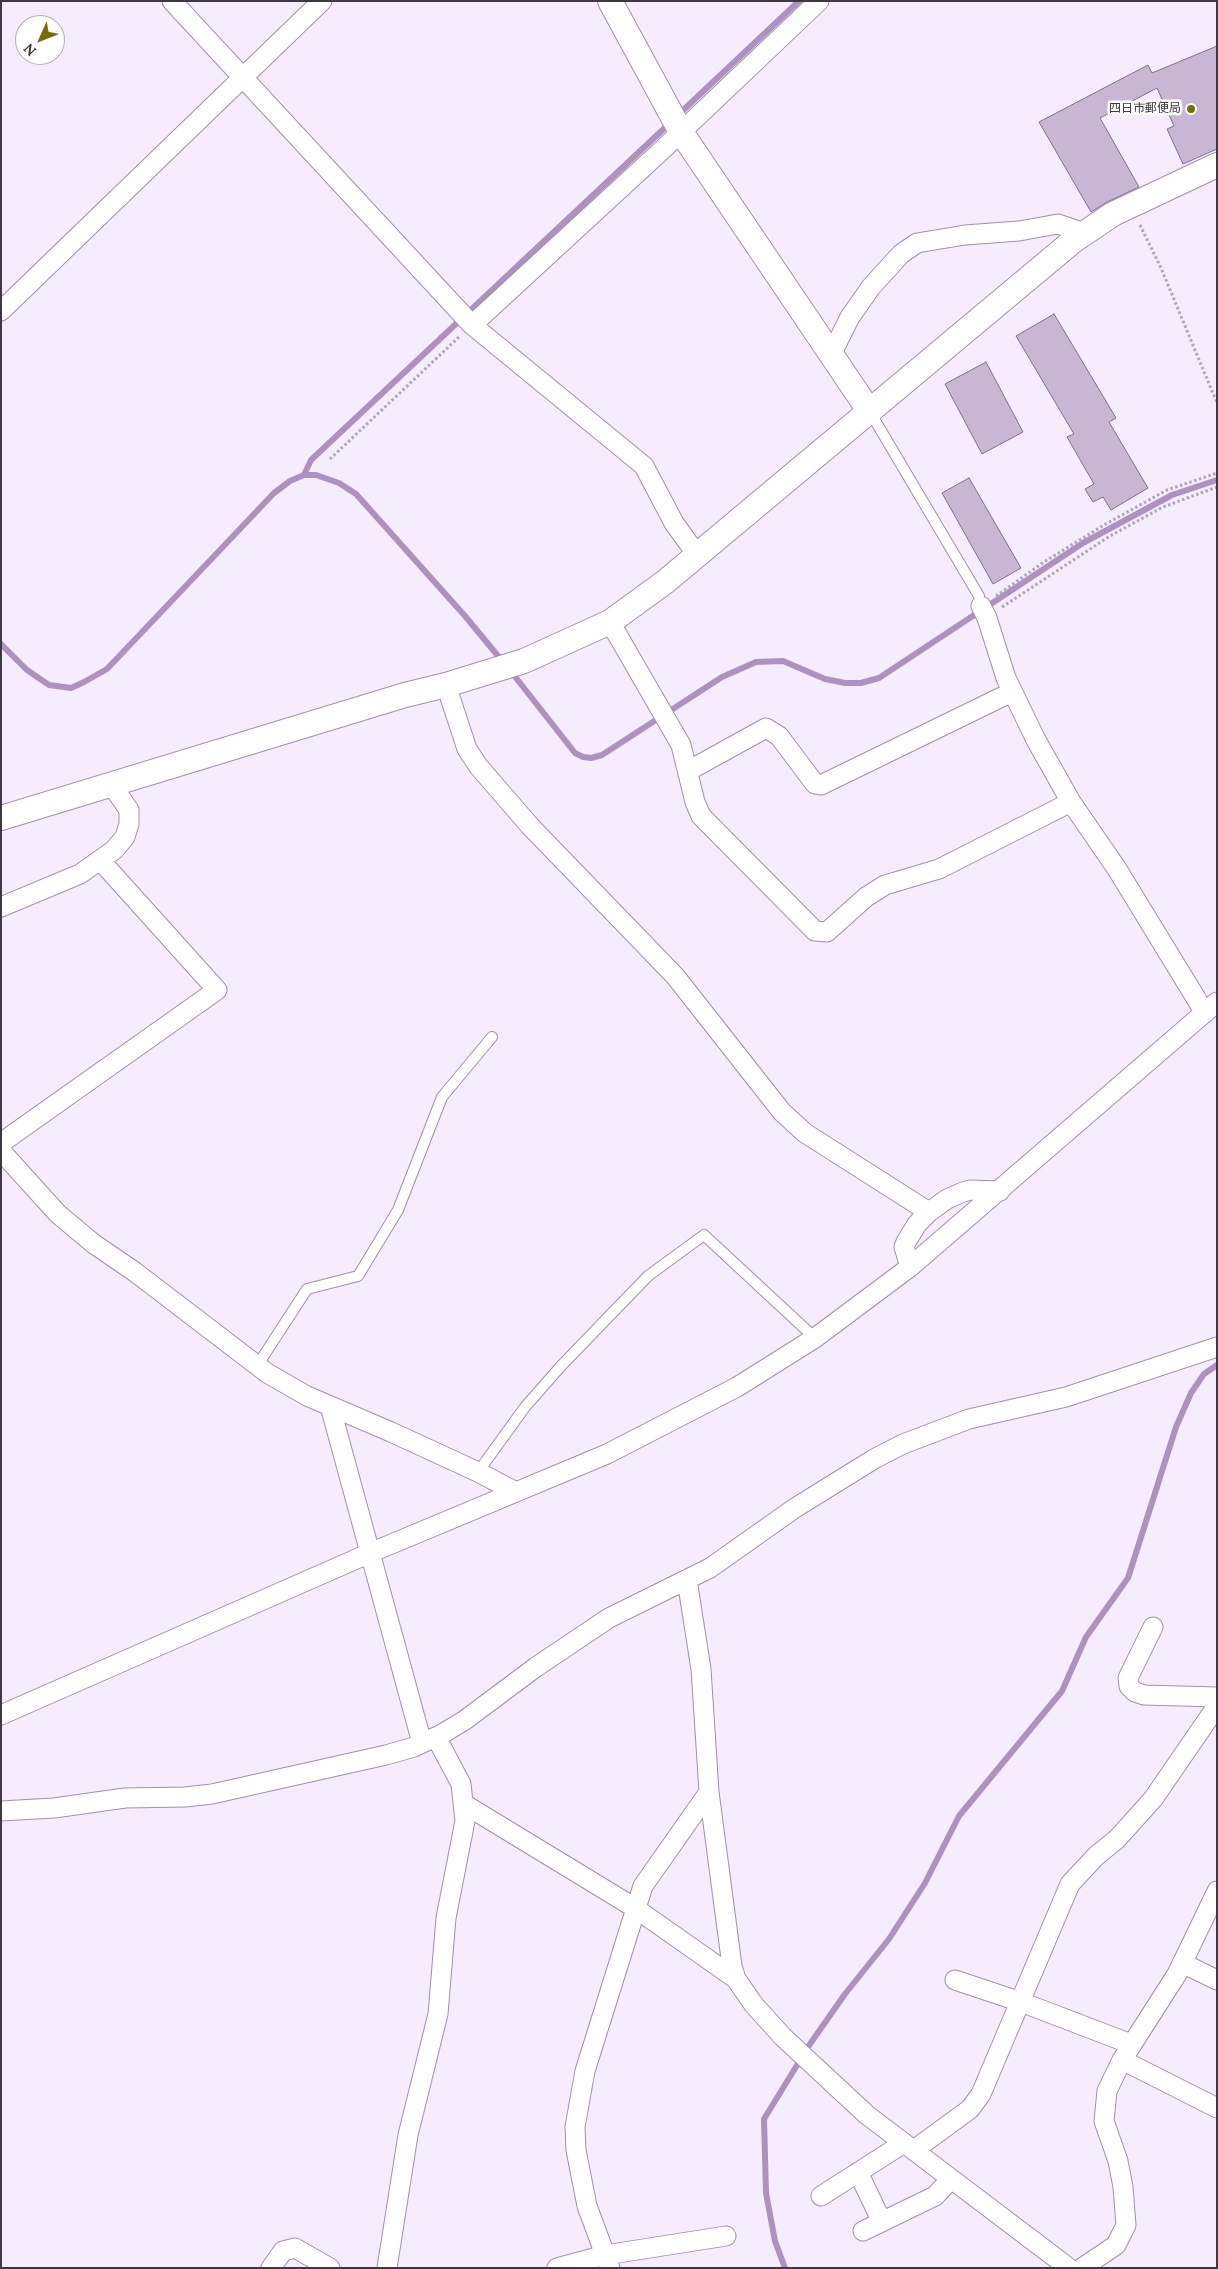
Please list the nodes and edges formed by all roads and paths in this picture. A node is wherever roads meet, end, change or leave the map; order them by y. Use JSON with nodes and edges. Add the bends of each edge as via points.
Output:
{"nodes":[{"id":1,"x":172,"y":1,"type":"edge"},
{"id":2,"x":322,"y":1,"type":"edge"},
{"id":3,"x":610,"y":1,"type":"edge"},
{"id":4,"x":819,"y":1,"type":"edge"},
{"id":5,"x":242,"y":78,"type":"junction"},
{"id":6,"x":681,"y":132,"type":"junction"},
{"id":7,"x":1217,"y":164,"type":"edge"},
{"id":8,"x":1130,"y":205,"type":"junction"},
{"id":9,"x":1084,"y":232,"type":"junction"},
{"id":10,"x":1,"y":312,"type":"edge"},
{"id":11,"x":472,"y":325,"type":"junction"},
{"id":12,"x":831,"y":354,"type":"junction"},
{"id":13,"x":1217,"y":403,"type":"edge"},
{"id":14,"x":870,"y":412,"type":"junction"},
{"id":15,"x":330,"y":459,"type":"dead end"},
{"id":16,"x":1217,"y":473,"type":"edge"},
{"id":17,"x":1217,"y":487,"type":"edge"},
{"id":18,"x":697,"y":555,"type":"junction"},
{"id":19,"x":982,"y":607,"type":"junction"},
{"id":20,"x":610,"y":622,"type":"junction"},
{"id":21,"x":446,"y":685,"type":"junction"},
{"id":22,"x":1012,"y":692,"type":"junction"},
{"id":23,"x":688,"y":771,"type":"junction"},
{"id":24,"x":111,"y":784,"type":"junction"},
{"id":25,"x":1071,"y":802,"type":"junction"},
{"id":26,"x":1,"y":818,"type":"edge"},
{"id":27,"x":100,"y":860,"type":"junction"},
{"id":28,"x":1,"y":907,"type":"edge"},
{"id":29,"x":1211,"y":1008,"type":"edge"},
{"id":30,"x":492,"y":1037,"type":"dead end"},
{"id":31,"x":1,"y":1143,"type":"edge"},
{"id":32,"x":1,"y":1151,"type":"edge"},
{"id":33,"x":1000,"y":1190,"type":"junction"},
{"id":34,"x":929,"y":1212,"type":"junction"},
{"id":35,"x":910,"y":1267,"type":"junction"},
{"id":36,"x":815,"y":1338,"type":"junction"},
{"id":37,"x":1217,"y":1347,"type":"edge"},
{"id":38,"x":257,"y":1366,"type":"junction"},
{"id":39,"x":330,"y":1406,"type":"junction"},
{"id":40,"x":478,"y":1472,"type":"junction"},
{"id":41,"x":514,"y":1491,"type":"junction"},
{"id":42,"x":370,"y":1553,"type":"junction"},
{"id":43,"x":687,"y":1580,"type":"junction"},
{"id":44,"x":1153,"y":1627,"type":"dead end"},
{"id":45,"x":1217,"y":1697,"type":"edge"},
{"id":46,"x":1217,"y":1706,"type":"edge"},
{"id":47,"x":1,"y":1715,"type":"edge"},
{"id":48,"x":429,"y":1740,"type":"junction"},
{"id":49,"x":709,"y":1792,"type":"junction"},
{"id":50,"x":464,"y":1804,"type":"junction"},
{"id":51,"x":1,"y":1811,"type":"edge"},
{"id":52,"x":1217,"y":1891,"type":"edge"},
{"id":53,"x":635,"y":1908,"type":"junction"},
{"id":54,"x":1182,"y":1963,"type":"junction"},
{"id":55,"x":736,"y":1979,"type":"junction"},
{"id":56,"x":955,"y":1980,"type":"dead end"},
{"id":57,"x":1217,"y":1980,"type":"edge"},
{"id":58,"x":1021,"y":2002,"type":"junction"},
{"id":59,"x":1131,"y":2044,"type":"junction"},
{"id":60,"x":1122,"y":2060,"type":"junction"},
{"id":61,"x":1217,"y":2108,"type":"edge"},
{"id":62,"x":909,"y":2147,"type":"junction"},
{"id":63,"x":858,"y":2172,"type":"junction"},
{"id":64,"x":951,"y":2179,"type":"junction"},
{"id":65,"x":821,"y":2196,"type":"dead end"},
{"id":66,"x":882,"y":2222,"type":"junction"},
{"id":67,"x":863,"y":2231,"type":"dead end"},
{"id":68,"x":726,"y":2236,"type":"dead end"},
{"id":69,"x":608,"y":2261,"type":"edge"},
{"id":70,"x":271,"y":2268,"type":"edge"},
{"id":71,"x":330,"y":2268,"type":"edge"},
{"id":72,"x":387,"y":2268,"type":"edge"},
{"id":73,"x":557,"y":2268,"type":"edge"},
{"id":74,"x":1069,"y":2268,"type":"edge"},
{"id":75,"x":1082,"y":2268,"type":"edge"}],
"edges":[{"from":1,"to":5,"type":"street"},
{"from":2,"to":5,"type":"street"},
{"from":3,"to":6,"type":"street"},
{"from":4,"to":6,"type":"street"},
{"from":5,"to":10,"type":"street"},
{"from":5,"to":11,"type":"street"},
{"from":6,"to":11,"type":"street"},
{"from":6,"to":12,"type":"street"},
{"from":7,"to":8,"type":"street"},
{"from":8,"to":9,"type":"street"},
{"from":8,"to":13,"type":"path","via":[[1161,268]]},
{"from":9,"to":12,"type":"street","via":[[1058,224],[918,244],[901,254],[871,287],[850,317]]},
{"from":9,"to":14,"type":"street"},
{"from":11,"to":15,"type":"path"},
{"from":11,"to":18,"type":"street","via":[[644,466],[674,523]]},
{"from":12,"to":14,"type":"street"},
{"from":14,"to":18,"type":"street"},
{"from":14,"to":19,"type":"lane"},
{"from":16,"to":19,"type":"path","via":[[1167,490],[1104,525],[1036,567]]},
{"from":17,"to":19,"type":"path","via":[[1163,507]]},
{"from":18,"to":20,"type":"street","via":[[633,608]]},
{"from":19,"to":22,"type":"street"},
{"from":20,"to":21,"type":"street","via":[[548,652]]},
{"from":20,"to":23,"type":"street","via":[[681,746]]},
{"from":21,"to":24,"type":"street"},
{"from":21,"to":34,"type":"street","via":[[467,749],[479,768],[530,826],[675,976],[782,1112],[806,1133]]},
{"from":22,"to":23,"type":"street","via":[[822,786],[815,784],[779,736],[766,728]]},
{"from":22,"to":25,"type":"street"},
{"from":23,"to":25,"type":"street","via":[[701,816],[815,931],[821,932],[831,929],[860,902],[885,885],[948,865]]},
{"from":24,"to":26,"type":"street"},
{"from":24,"to":27,"type":"street","via":[[129,810],[129,824],[125,837]]},
{"from":25,"to":29,"type":"street"},
{"from":27,"to":28,"type":"street","via":[[80,874]]},
{"from":27,"to":31,"type":"street","via":[[217,990]]},
{"from":29,"to":33,"type":"street"},
{"from":30,"to":38,"type":"lane","via":[[442,1097],[398,1210],[358,1276],[308,1289]]},
{"from":32,"to":38,"type":"street","via":[[58,1214]]},
{"from":33,"to":34,"type":"street","via":[[962,1192]]},
{"from":33,"to":35,"type":"street"},
{"from":34,"to":35,"type":"street","via":[[917,1224],[904,1247]]},
{"from":35,"to":36,"type":"street"},
{"from":36,"to":40,"type":"lane","via":[[704,1235],[648,1276],[561,1366]]},
{"from":36,"to":41,"type":"street","via":[[737,1387],[644,1436]]},
{"from":37,"to":43,"type":"street","via":[[1066,1397],[969,1419],[904,1444],[837,1482]]},
{"from":38,"to":39,"type":"street"},
{"from":39,"to":40,"type":"street"},
{"from":39,"to":42,"type":"street"},
{"from":40,"to":41,"type":"street"},
{"from":41,"to":42,"type":"street"},
{"from":42,"to":47,"type":"street"},
{"from":42,"to":48,"type":"street"},
{"from":43,"to":48,"type":"street","via":[[601,1623],[465,1720]]},
{"from":43,"to":49,"type":"street","via":[[701,1669]]},
{"from":44,"to":45,"type":"street","via":[[1128,1678],[1129,1686],[1144,1695]]},
{"from":46,"to":58,"type":"street","via":[[1153,1799],[1070,1884]]},
{"from":48,"to":50,"type":"street","via":[[461,1784]]},
{"from":48,"to":51,"type":"street","via":[[386,1756],[212,1794],[125,1798],[54,1808]]},
{"from":49,"to":53,"type":"street","via":[[651,1873]]},
{"from":49,"to":55,"type":"street"},
{"from":50,"to":53,"type":"street"},
{"from":50,"to":72,"type":"street","via":[[465,1821],[446,1918],[438,2014],[408,2135]]},
{"from":52,"to":54,"type":"street"},
{"from":53,"to":55,"type":"street"},
{"from":53,"to":69,"type":"street","via":[[585,2071],[575,2127],[580,2178]]},
{"from":54,"to":57,"type":"street"},
{"from":54,"to":59,"type":"street"},
{"from":55,"to":62,"type":"street","via":[[783,2037],[867,2115]]},
{"from":56,"to":58,"type":"street"},
{"from":58,"to":59,"type":"street"},
{"from":58,"to":62,"type":"street","via":[[982,2094],[970,2109]]},
{"from":59,"to":60,"type":"street"},
{"from":60,"to":61,"type":"street"},
{"from":60,"to":75,"type":"street","via":[[1107,2091],[1104,2121],[1118,2161],[1126,2224],[1116,2244]]},
{"from":62,"to":63,"type":"street"},
{"from":62,"to":64,"type":"street"},
{"from":63,"to":65,"type":"street"},
{"from":63,"to":66,"type":"street"},
{"from":64,"to":66,"type":"street","via":[[936,2196]]},
{"from":64,"to":74,"type":"street"},
{"from":66,"to":67,"type":"street"},
{"from":68,"to":69,"type":"street"},
{"from":69,"to":73,"type":"street"},
{"from":70,"to":71,"type":"street","via":[[283,2251],[295,2248]]}]}
